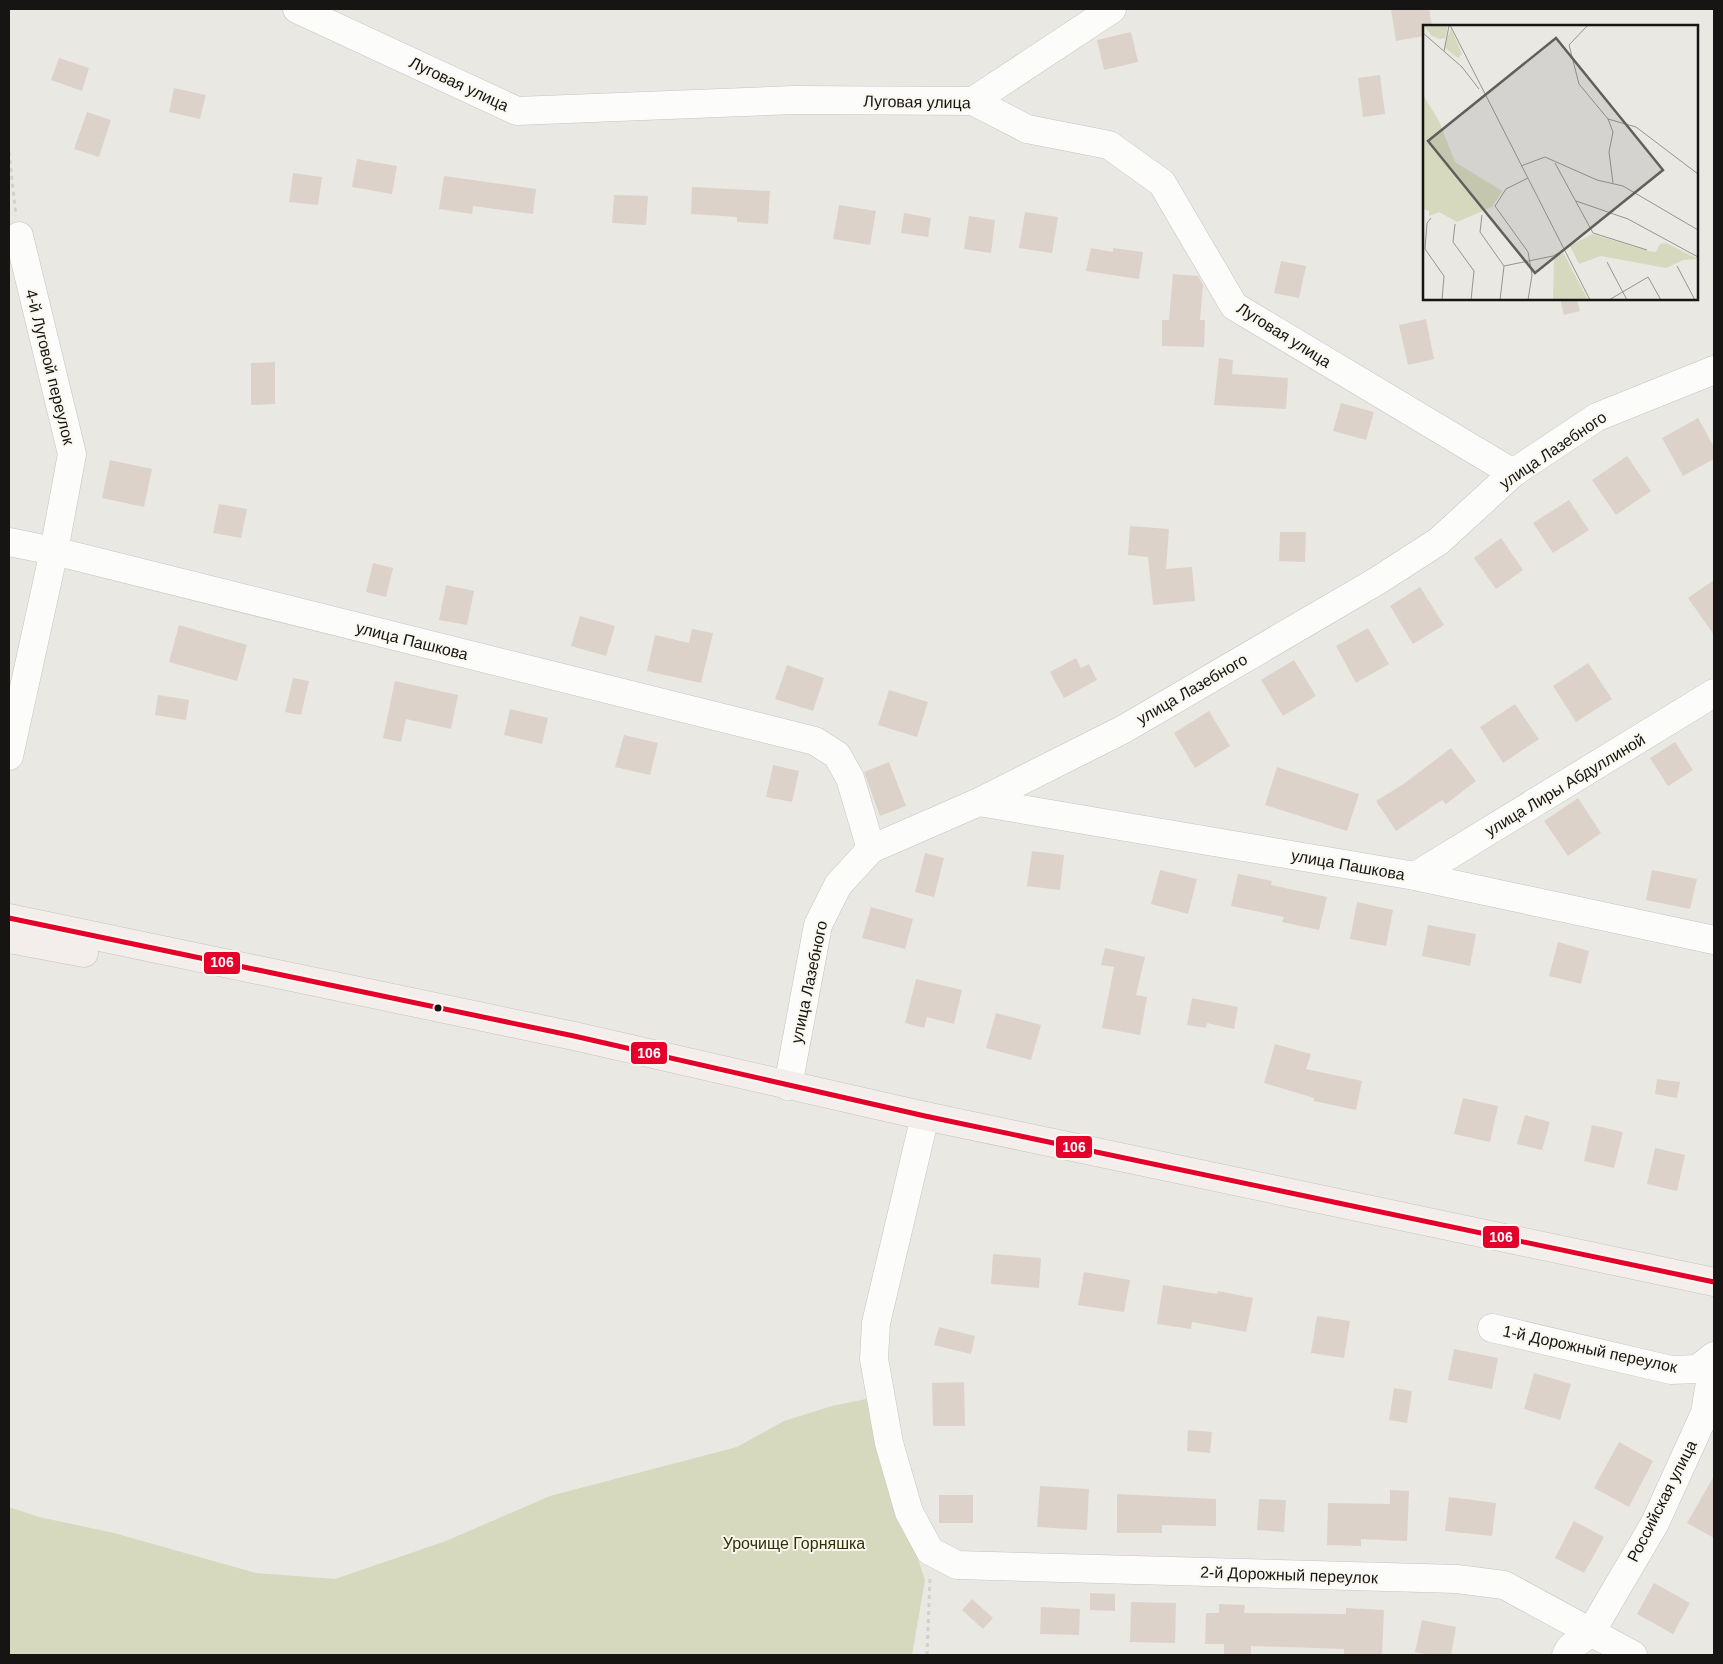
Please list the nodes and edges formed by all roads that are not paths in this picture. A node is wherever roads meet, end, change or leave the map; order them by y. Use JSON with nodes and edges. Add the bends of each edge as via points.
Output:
{"nodes":[{"id":1,"x":297,"y":9,"type":"edge"},
{"id":2,"x":1112,"y":9,"type":"edge"},
{"id":3,"x":974,"y":101,"type":"junction"},
{"id":4,"x":19,"y":236,"type":"road end"},
{"id":5,"x":1714,"y":370,"type":"edge"},
{"id":6,"x":1513,"y":474,"type":"junction"},
{"id":7,"x":9,"y":542,"type":"edge"},
{"id":8,"x":54,"y":551,"type":"junction"},
{"id":9,"x":1714,"y":693,"type":"edge"},
{"id":10,"x":9,"y":756,"type":"edge"},
{"id":11,"x":979,"y":802,"type":"junction"},
{"id":12,"x":870,"y":849,"type":"junction"},
{"id":13,"x":1415,"y":876,"type":"junction"},
{"id":14,"x":9,"y":918,"type":"edge"},
{"id":15,"x":9,"y":939,"type":"edge"},
{"id":16,"x":1714,"y":940,"type":"edge"},
{"id":17,"x":788,"y":1086,"type":"junction"},
{"id":18,"x":925,"y":1116,"type":"junction"},
{"id":19,"x":1714,"y":1282,"type":"edge"},
{"id":20,"x":1492,"y":1328,"type":"dead end"},
{"id":21,"x":1714,"y":1357,"type":"edge"},
{"id":22,"x":1710,"y":1416,"type":"edge"},
{"id":23,"x":1591,"y":1632,"type":"junction"},
{"id":24,"x":1566,"y":1655,"type":"edge"},
{"id":25,"x":1633,"y":1655,"type":"edge"}],
"edges":[{"from":1,"to":3,"type":"street","name":"Луговая улица","via":[[517,111],[794,100]]},
{"from":2,"to":3,"type":"street"},
{"from":3,"to":6,"type":"street","name":"Луговая улица","via":[[1026,129],[1109,145],[1162,183],[1234,306]]},
{"from":4,"to":8,"type":"street","name":"4-й Луговой переулок","via":[[72,454]]},
{"from":5,"to":6,"type":"street","name":"улица Лазебного","via":[[1597,417]]},
{"from":6,"to":11,"type":"street","name":"улица Лазебного","via":[[1439,541],[1377,581],[1124,729]]},
{"from":7,"to":8,"type":"street","name":"улица Пашкова"},
{"from":8,"to":10,"type":"street","name":"4-й Луговой переулок"},
{"from":8,"to":12,"type":"street","name":"улица Пашкова","via":[[815,741],[837,755],[850,778]]},
{"from":9,"to":13,"type":"street","name":"улица Лиры Абдуллиной"},
{"from":11,"to":12,"type":"street","name":"улица Лазебного"},
{"from":11,"to":13,"type":"street","name":"улица Пашкова"},
{"from":12,"to":17,"type":"street","name":"улица Лазебного","via":[[838,885],[818,925]]},
{"from":13,"to":16,"type":"street","name":"улица Пашкова"},
{"from":14,"to":17,"type":"main road","via":[[574,1036]]},
{"from":15,"to":17,"type":"main road","via":[[644,1063]]},
{"from":17,"to":18,"type":"main road"},
{"from":18,"to":19,"type":"main road"},
{"from":18,"to":23,"type":"street","name":"2-й Дорожный переулок","via":[[876,1323],[874,1359],[889,1443],[906,1503],[930,1551],[957,1565],[1457,1580],[1504,1585]]},
{"from":20,"to":21,"type":"street","name":"1-й Дорожный переулок","via":[[1671,1370],[1697,1369]]},
{"from":21,"to":22,"type":"street","name":"Российская улица"},
{"from":22,"to":23,"type":"street","name":"Российская улица","via":[[1655,1523]]},
{"from":23,"to":24,"type":"street","name":"Российская улица"},
{"from":23,"to":25,"type":"street","name":"2-й Дорожный переулок"}]}
